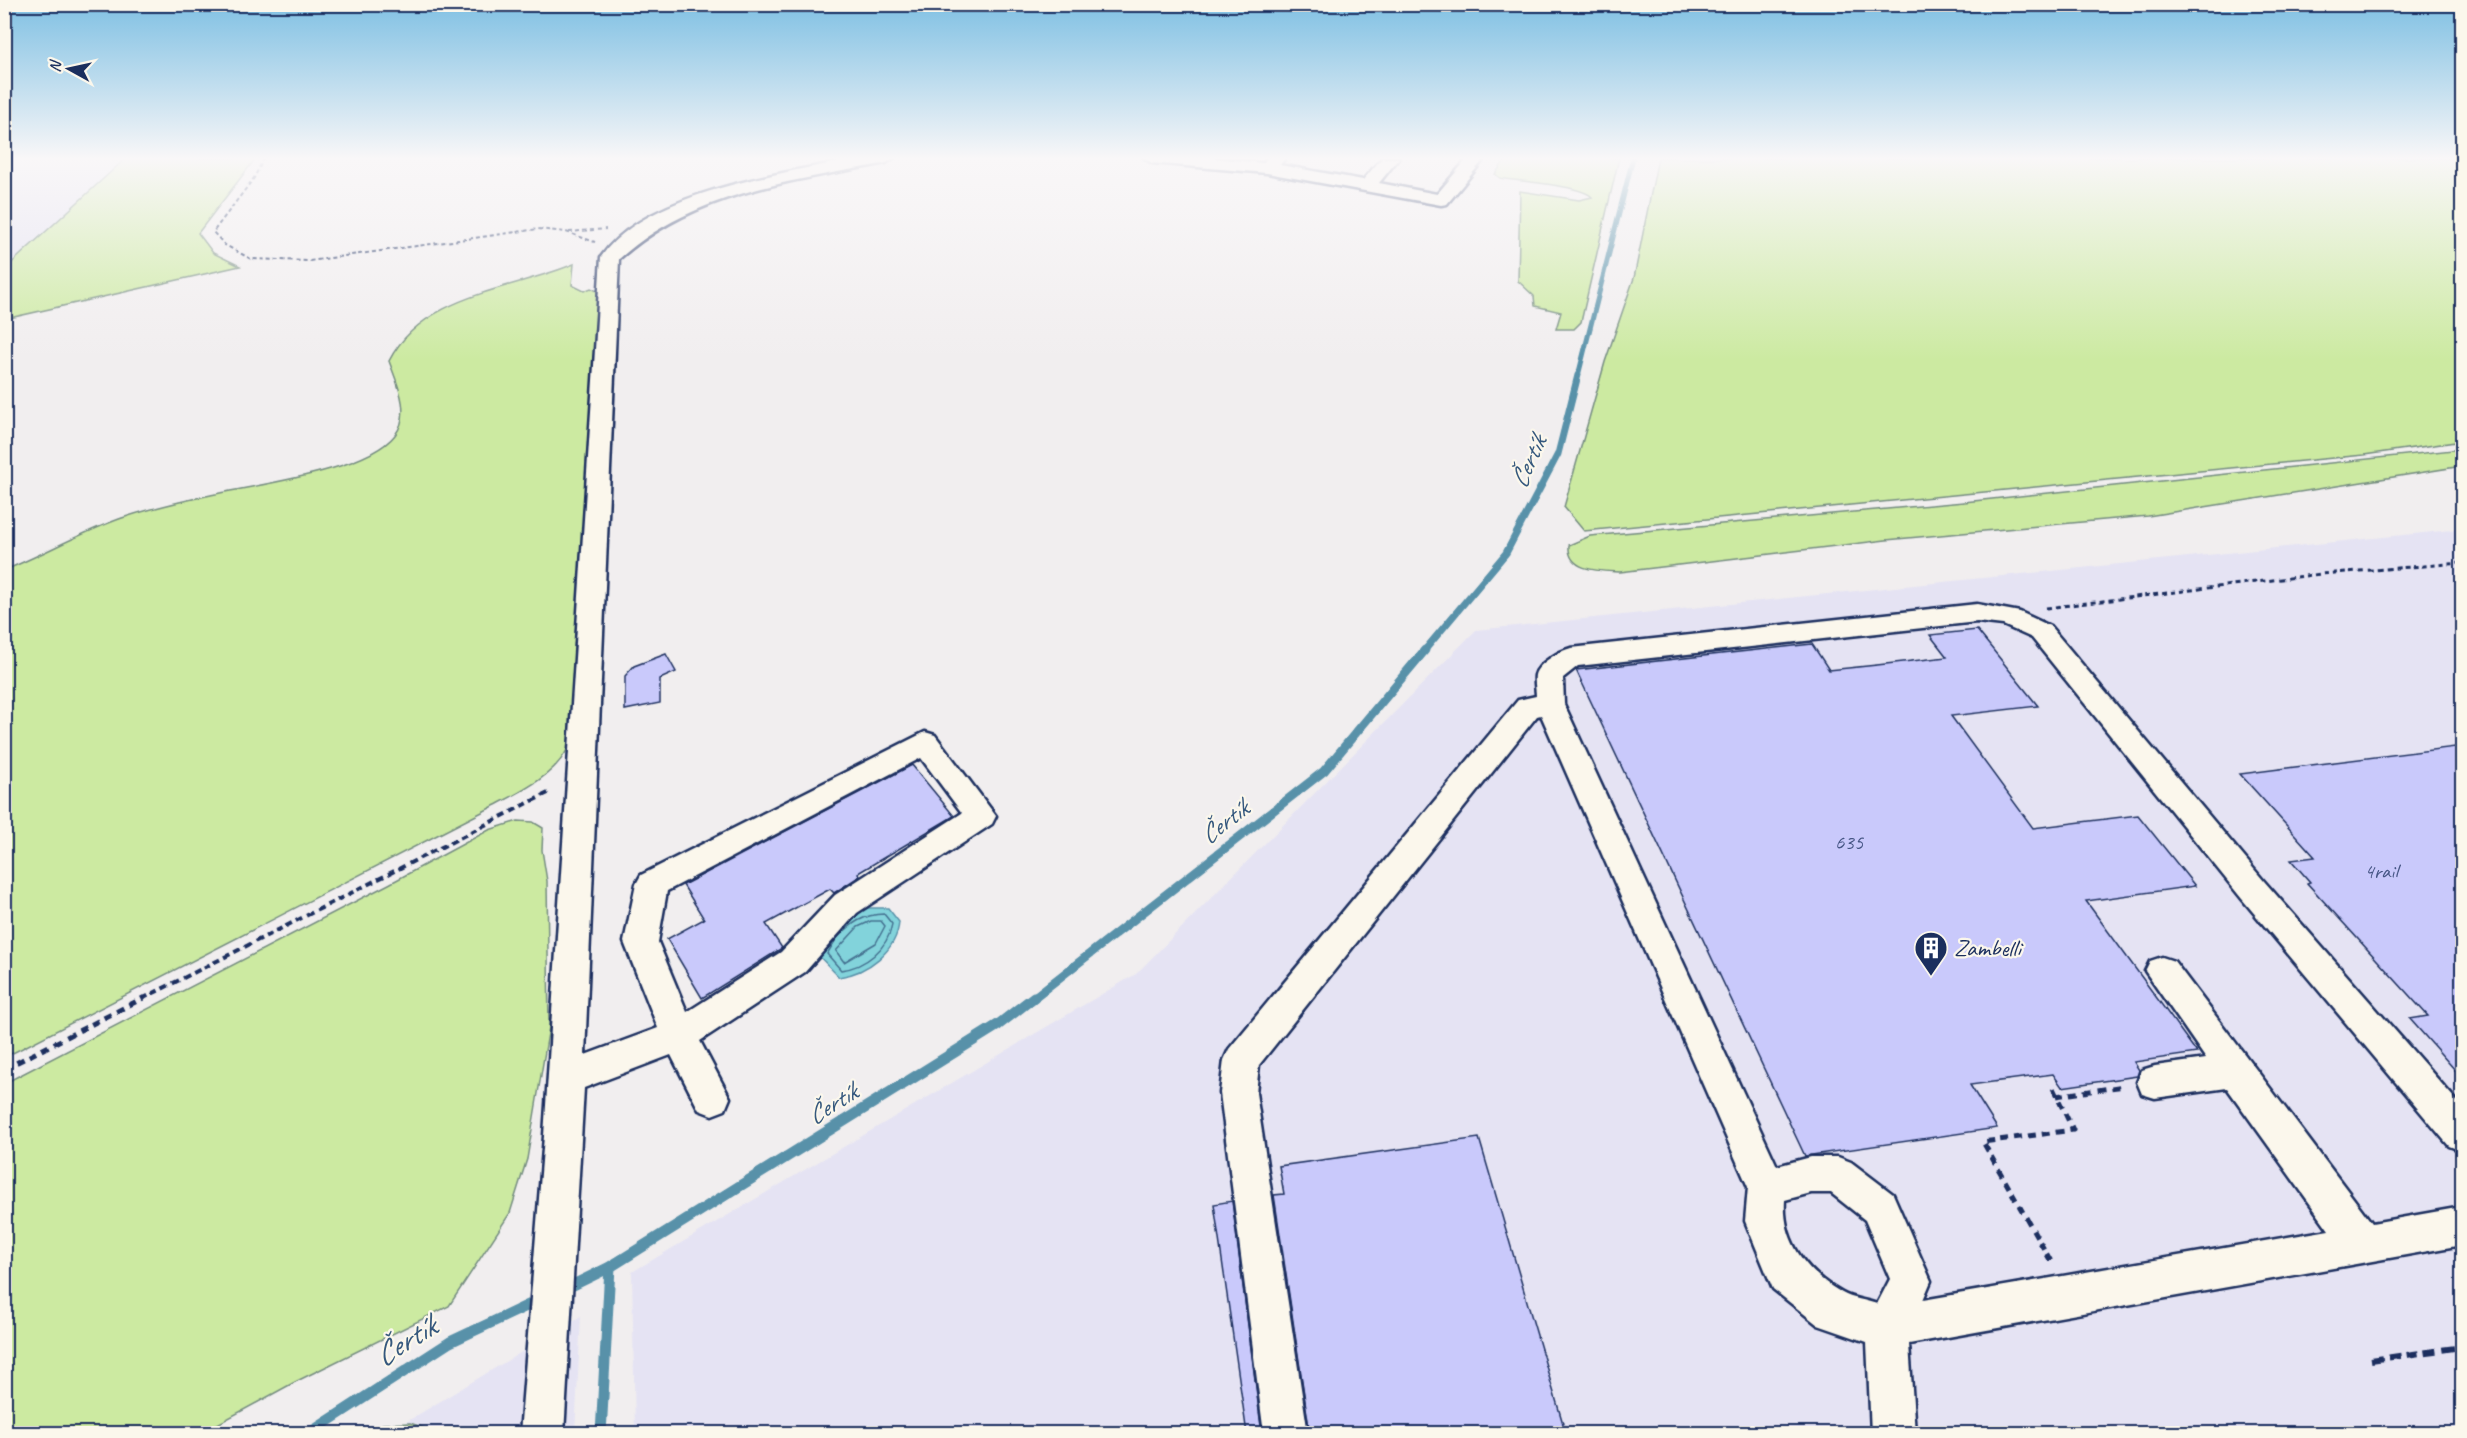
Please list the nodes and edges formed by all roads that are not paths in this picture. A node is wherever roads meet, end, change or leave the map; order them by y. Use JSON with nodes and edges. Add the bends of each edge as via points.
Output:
{"nodes":[{"id":1,"x":647,"y":225,"type":"edge"},
{"id":2,"x":1550,"y":704,"type":"junction"},
{"id":3,"x":2162,"y":971,"type":"dead end"},
{"id":4,"x":679,"y":1036,"type":"junction"},
{"id":5,"x":2234,"y":1071,"type":"junction"},
{"id":6,"x":566,"y":1078,"type":"junction"},
{"id":7,"x":2155,"y":1082,"type":"road end"},
{"id":8,"x":712,"y":1098,"type":"dead end"},
{"id":9,"x":2463,"y":1134,"type":"edge"},
{"id":10,"x":1767,"y":1187,"type":"junction"},
{"id":11,"x":2463,"y":1226,"type":"edge"},
{"id":12,"x":2362,"y":1242,"type":"junction"},
{"id":13,"x":1887,"y":1327,"type":"junction"},
{"id":14,"x":542,"y":1434,"type":"edge"},
{"id":15,"x":1286,"y":1434,"type":"edge"},
{"id":16,"x":1893,"y":1434,"type":"edge"}],
"edges":[{"from":1,"to":6,"type":"street","via":[[610,257]]},
{"from":2,"to":9,"type":"street","via":[[1549,675],[1571,657],[1977,613],[2002,614],[2020,620],[2042,632],[2253,890]]},
{"from":2,"to":10,"type":"street"},
{"from":2,"to":15,"type":"street","via":[[1528,706],[1242,1060],[1238,1093]]},
{"from":3,"to":5,"type":"street"},
{"from":4,"to":4,"type":"street","via":[[793,962],[846,904],[981,816],[925,743],[652,884],[641,942]]},
{"from":4,"to":6,"type":"street"},
{"from":4,"to":8,"type":"street"},
{"from":5,"to":7,"type":"street"},
{"from":5,"to":12,"type":"street"},
{"from":6,"to":14,"type":"street"},
{"from":10,"to":13,"type":"street","via":[[1764,1221],[1786,1275],[1832,1311]]},
{"from":10,"to":13,"type":"street","via":[[1811,1175],[1838,1175],[1879,1207],[1911,1281]]},
{"from":11,"to":12,"type":"street"},
{"from":12,"to":13,"type":"street"},
{"from":13,"to":16,"type":"street"}]}
